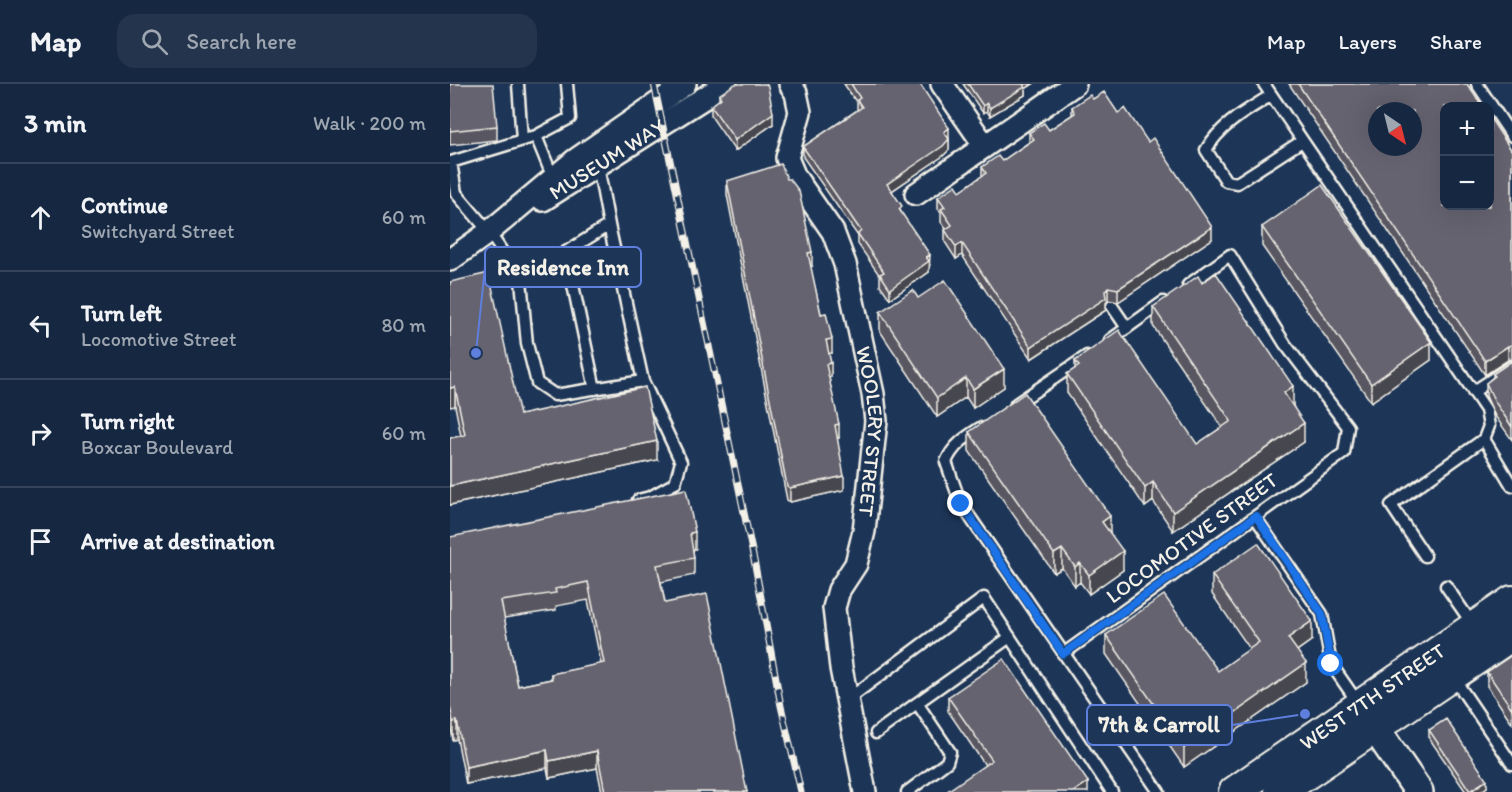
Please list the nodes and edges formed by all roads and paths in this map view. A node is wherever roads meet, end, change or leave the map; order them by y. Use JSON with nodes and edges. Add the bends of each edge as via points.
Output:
{"nodes":[{"id":1,"x":518,"y":84,"type":"edge"},
{"id":2,"x":567,"y":84,"type":"edge"},
{"id":3,"x":685,"y":84,"type":"edge"},
{"id":4,"x":726,"y":84,"type":"edge"},
{"id":5,"x":790,"y":84,"type":"edge"},
{"id":6,"x":942,"y":84,"type":"edge"},
{"id":7,"x":1075,"y":84,"type":"edge"},
{"id":8,"x":1264,"y":84,"type":"edge"},
{"id":9,"x":1477,"y":84,"type":"edge"},
{"id":10,"x":1270,"y":96,"type":"junction"},
{"id":11,"x":536,"y":136,"type":"junction"},
{"id":12,"x":1512,"y":136,"type":"edge"},
{"id":13,"x":522,"y":140,"type":"junction"},
{"id":14,"x":1302,"y":141,"type":"junction"},
{"id":15,"x":985,"y":146,"type":"junction"},
{"id":16,"x":451,"y":162,"type":"edge"},
{"id":17,"x":598,"y":166,"type":"junction"},
{"id":18,"x":553,"y":178,"type":"junction"},
{"id":19,"x":916,"y":194,"type":"dead end"},
{"id":20,"x":609,"y":225,"type":"junction"},
{"id":21,"x":489,"y":232,"type":"junction"},
{"id":22,"x":566,"y":252,"type":"junction"},
{"id":23,"x":450,"y":260,"type":"edge"},
{"id":24,"x":520,"y":280,"type":"junction"},
{"id":25,"x":1112,"y":306,"type":"dead end"},
{"id":26,"x":1127,"y":328,"type":"junction"},
{"id":27,"x":1512,"y":366,"type":"edge"},
{"id":28,"x":643,"y":381,"type":"junction"},
{"id":29,"x":595,"y":388,"type":"junction"},
{"id":30,"x":1473,"y":392,"type":"junction"},
{"id":31,"x":1006,"y":411,"type":"edge"},
{"id":32,"x":988,"y":423,"type":"edge"},
{"id":33,"x":1484,"y":439,"type":"junction"},
{"id":34,"x":1512,"y":486,"type":"edge"},
{"id":35,"x":628,"y":502,"type":"edge"},
{"id":36,"x":1256,"y":516,"type":"junction"},
{"id":37,"x":1425,"y":556,"type":"dead end"},
{"id":38,"x":1446,"y":586,"type":"dead end"},
{"id":39,"x":1512,"y":601,"type":"edge"},
{"id":40,"x":1475,"y":627,"type":"junction"},
{"id":41,"x":1512,"y":635,"type":"edge"},
{"id":42,"x":1010,"y":637,"type":"junction"},
{"id":43,"x":1063,"y":654,"type":"junction"},
{"id":44,"x":1452,"y":676,"type":"junction"},
{"id":45,"x":847,"y":700,"type":"junction"},
{"id":46,"x":917,"y":703,"type":"junction"},
{"id":47,"x":1368,"y":717,"type":"junction"},
{"id":48,"x":876,"y":734,"type":"dead end"},
{"id":49,"x":1512,"y":764,"type":"edge"},
{"id":50,"x":865,"y":792,"type":"edge"},
{"id":51,"x":907,"y":792,"type":"edge"},
{"id":52,"x":1112,"y":792,"type":"edge"},
{"id":53,"x":1159,"y":792,"type":"edge"},
{"id":54,"x":1234,"y":792,"type":"edge"},
{"id":55,"x":1280,"y":792,"type":"edge"},
{"id":56,"x":1419,"y":792,"type":"edge"}],
"edges":[{"from":1,"to":13,"type":"lane"},
{"from":2,"to":11,"type":"lane","via":[[570,118]]},
{"from":3,"to":18,"type":"street","name":"MUSEUM WAY"},
{"from":4,"to":17,"type":"street","name":"MUSEUM WAY"},
{"from":5,"to":45,"type":"street","name":"WOOLERY STREET","via":[[800,112],[787,158],[795,177],[833,232],[845,264],[876,421],[864,531],[856,564],[839,590],[834,608]]},
{"from":6,"to":15,"type":"street"},
{"from":7,"to":15,"type":"street"},
{"from":8,"to":10,"type":"lane"},
{"from":9,"to":12,"type":"lane"},
{"from":10,"to":14,"type":"lane"},
{"from":10,"to":14,"type":"lane","via":[[1230,122],[1212,140],[1206,150],[1217,169],[1226,181],[1237,183]]},
{"from":11,"to":13,"type":"lane"},
{"from":11,"to":18,"type":"lane"},
{"from":13,"to":16,"type":"lane"},
{"from":14,"to":30,"type":"lane"},
{"from":15,"to":19,"type":"street"},
{"from":16,"to":21,"type":"lane","via":[[456,193]]},
{"from":17,"to":20,"type":"lane"},
{"from":17,"to":21,"type":"street","name":"MUSEUM WAY"},
{"from":18,"to":21,"type":"street","name":"MUSEUM WAY"},
{"from":20,"to":22,"type":"lane"},
{"from":20,"to":28,"type":"lane"},
{"from":21,"to":23,"type":"street","name":"MUSEUM WAY"},
{"from":21,"to":24,"type":"lane"},
{"from":22,"to":24,"type":"lane"},
{"from":22,"to":29,"type":"lane"},
{"from":24,"to":29,"type":"lane","via":[[527,344],[537,383],[555,395]]},
{"from":25,"to":26,"type":"lane"},
{"from":26,"to":31,"type":"lane"},
{"from":26,"to":36,"type":"lane","name":"LOCOMOTIVE STREET","via":[[1230,255],[1285,344],[1348,427],[1344,453]]},
{"from":27,"to":30,"type":"lane"},
{"from":28,"to":29,"type":"lane"},
{"from":28,"to":35,"type":"lane","via":[[681,462],[675,483],[650,497]]},
{"from":30,"to":33,"type":"lane","via":[[1486,410],[1489,426]]},
{"from":32,"to":43,"type":"lane","via":[[961,440],[951,452],[946,462],[952,482],[961,504]]},
{"from":33,"to":34,"type":"lane"},
{"from":33,"to":37,"type":"lane","via":[[1391,505]]},
{"from":36,"to":43,"type":"lane","name":"LOCOMOTIVE STREET"},
{"from":36,"to":47,"type":"lane","via":[[1322,614],[1331,664]]},
{"from":38,"to":40,"type":"lane"},
{"from":39,"to":40,"type":"main road","name":"WEST 7TH STREET"},
{"from":40,"to":47,"type":"main road","name":"WEST 7TH STREET"},
{"from":41,"to":44,"type":"main road","name":"WEST 7TH STREET"},
{"from":42,"to":45,"type":"lane","via":[[984,598]]},
{"from":42,"to":46,"type":"lane"},
{"from":42,"to":52,"type":"lane"},
{"from":43,"to":53,"type":"lane"},
{"from":44,"to":47,"type":"main road","name":"WEST 7TH STREET"},
{"from":44,"to":49,"type":"lane"},
{"from":45,"to":50,"type":"street","name":"WOOLERY STREET"},
{"from":46,"to":48,"type":"lane"},
{"from":46,"to":51,"type":"lane","via":[[950,752],[947,762]]},
{"from":47,"to":54,"type":"main road","name":"WEST 7TH STREET"},
{"from":47,"to":55,"type":"main road","name":"WEST 7TH STREET"},
{"from":47,"to":56,"type":"street"}]}
